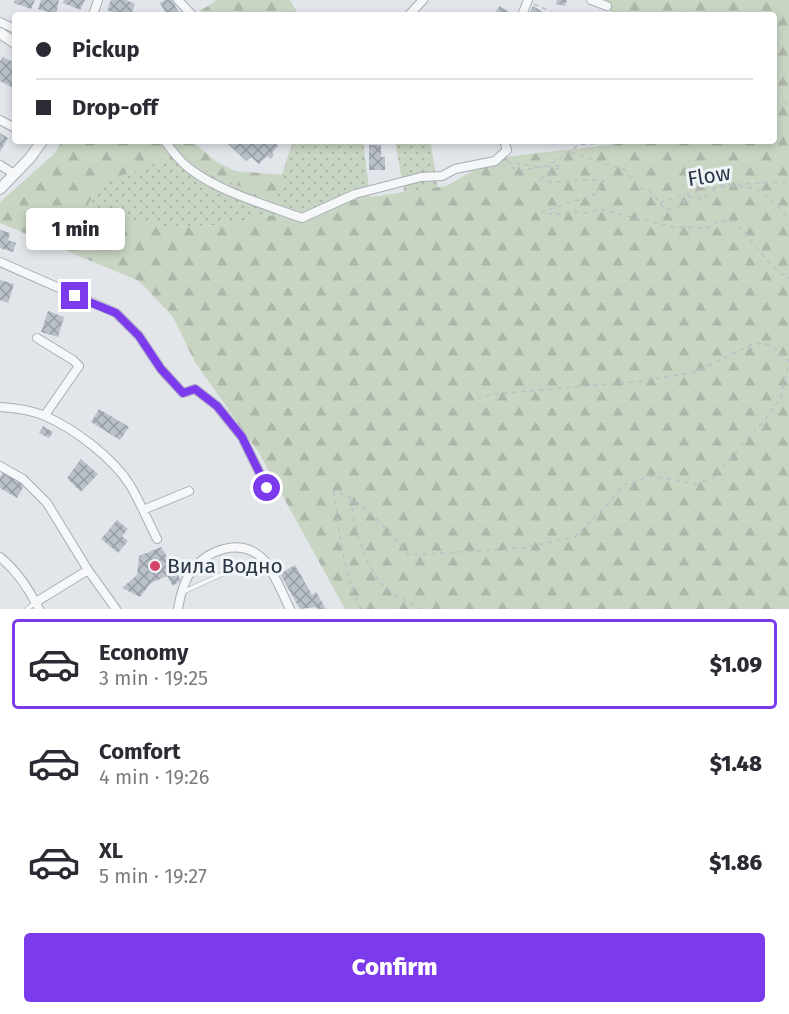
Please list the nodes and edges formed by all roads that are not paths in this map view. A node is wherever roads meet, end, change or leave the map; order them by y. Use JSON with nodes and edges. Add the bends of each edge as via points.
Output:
{"nodes":[{"id":1,"x":178,"y":0,"type":"edge"},
{"id":2,"x":423,"y":0,"type":"edge"},
{"id":3,"x":591,"y":0,"type":"edge"},
{"id":4,"x":607,"y":6,"type":"dead end"},
{"id":5,"x":189,"y":12,"type":"edge"},
{"id":6,"x":412,"y":12,"type":"edge"},
{"id":7,"x":37,"y":144,"type":"edge"},
{"id":8,"x":167,"y":144,"type":"edge"},
{"id":9,"x":505,"y":144,"type":"edge"},
{"id":10,"x":0,"y":165,"type":"edge"},
{"id":11,"x":14,"y":174,"type":"junction"},
{"id":12,"x":0,"y":189,"type":"edge"},
{"id":13,"x":0,"y":262,"type":"edge"},
{"id":14,"x":37,"y":338,"type":"dead end"},
{"id":15,"x":0,"y":407,"type":"edge"},
{"id":16,"x":45,"y":416,"type":"junction"},
{"id":17,"x":0,"y":466,"type":"edge"},
{"id":18,"x":267,"y":488,"type":"dead end"},
{"id":19,"x":189,"y":491,"type":"dead end"},
{"id":20,"x":143,"y":510,"type":"junction"},
{"id":21,"x":157,"y":539,"type":"dead end"},
{"id":22,"x":0,"y":557,"type":"edge"},
{"id":23,"x":88,"y":570,"type":"junction"},
{"id":24,"x":231,"y":570,"type":"dead end"},
{"id":25,"x":181,"y":593,"type":"junction"},
{"id":26,"x":37,"y":605,"type":"edge"},
{"id":27,"x":27,"y":609,"type":"edge"},
{"id":28,"x":116,"y":609,"type":"edge"},
{"id":29,"x":178,"y":609,"type":"edge"},
{"id":30,"x":290,"y":609,"type":"edge"}],
"edges":[{"from":1,"to":5,"type":"street"},
{"from":2,"to":6,"type":"street"},
{"from":3,"to":4,"type":"street"},
{"from":7,"to":11,"type":"street"},
{"from":8,"to":9,"type":"street","via":[[188,169],[302,218],[354,194],[491,162],[507,150]]},
{"from":10,"to":11,"type":"street"},
{"from":11,"to":12,"type":"street"},
{"from":13,"to":18,"type":"street","via":[[116,313],[183,393],[195,389],[217,406],[242,437]]},
{"from":14,"to":16,"type":"street","via":[[79,366]]},
{"from":15,"to":16,"type":"street"},
{"from":16,"to":20,"type":"street","via":[[101,452],[129,484]]},
{"from":17,"to":23,"type":"street","via":[[23,478],[47,503]]},
{"from":19,"to":20,"type":"street"},
{"from":20,"to":21,"type":"street"},
{"from":22,"to":26,"type":"street"},
{"from":23,"to":26,"type":"street"},
{"from":23,"to":28,"type":"street"},
{"from":24,"to":25,"type":"lane"},
{"from":25,"to":29,"type":"street"},
{"from":25,"to":30,"type":"street","via":[[193,570],[207,558],[224,548],[248,549],[262,558]]},
{"from":26,"to":27,"type":"lane"}]}
